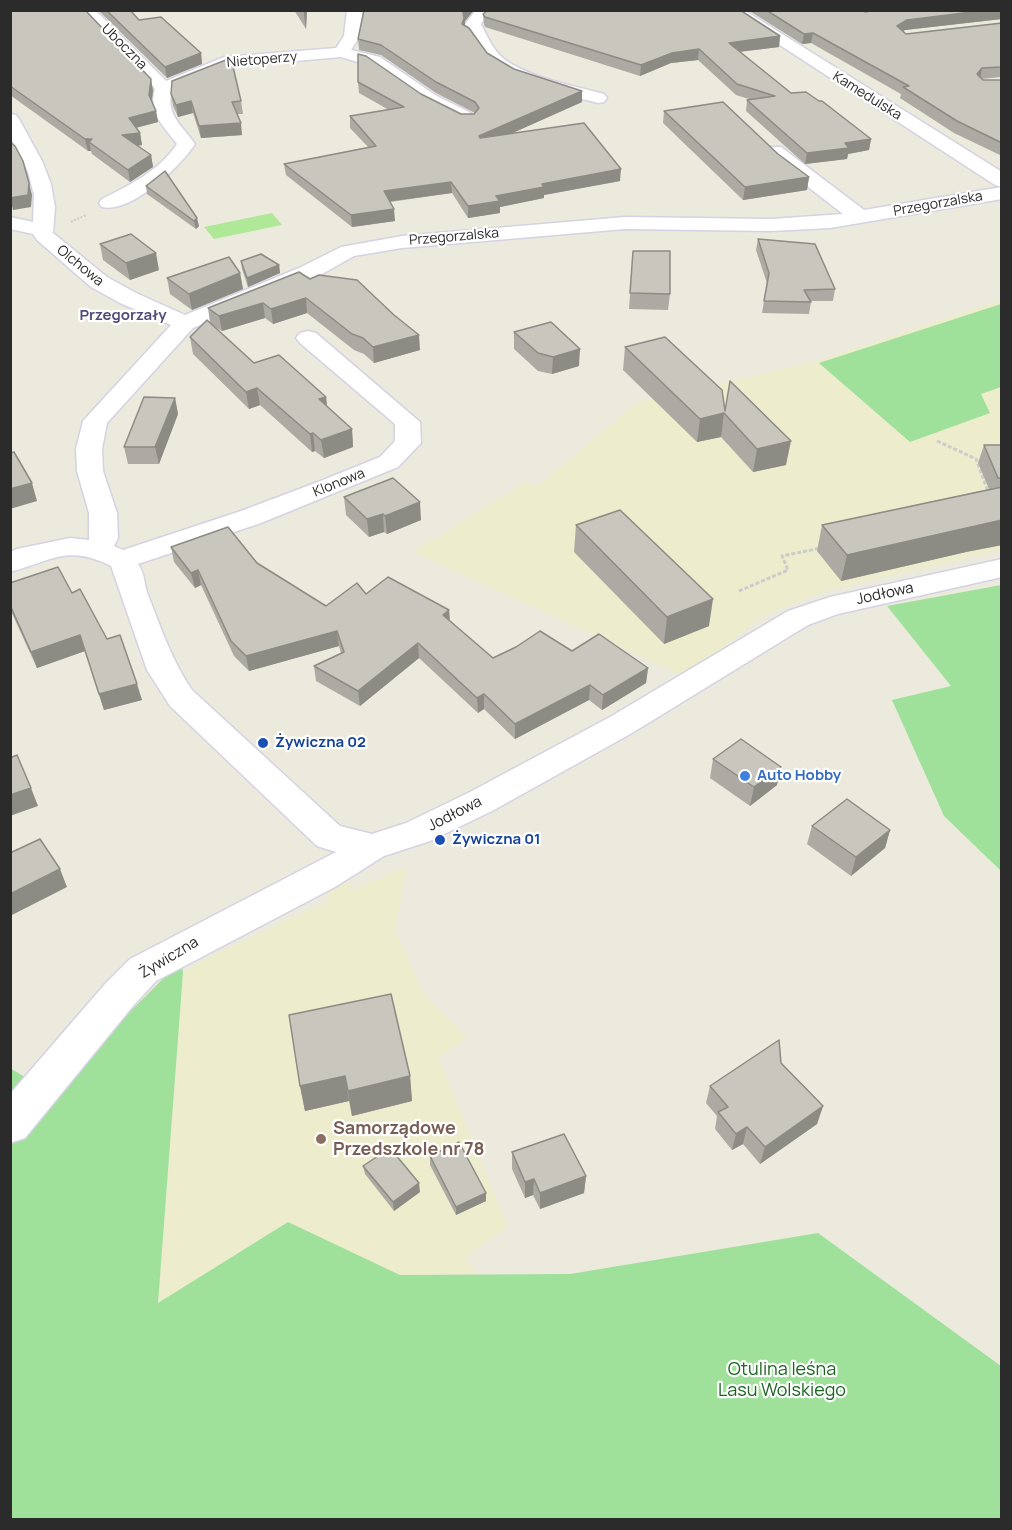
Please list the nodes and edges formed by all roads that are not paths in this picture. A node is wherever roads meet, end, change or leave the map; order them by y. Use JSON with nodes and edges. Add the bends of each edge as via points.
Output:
{"nodes":[{"id":1,"x":82,"y":10,"type":"edge"},
{"id":2,"x":355,"y":10,"type":"edge"},
{"id":3,"x":484,"y":10,"type":"edge"},
{"id":4,"x":733,"y":10,"type":"edge"},
{"id":5,"x":341,"y":52,"type":"junction"},
{"id":6,"x":164,"y":88,"type":"junction"},
{"id":7,"x":598,"y":98,"type":"dead end"},
{"id":8,"x":10,"y":119,"type":"edge"},
{"id":9,"x":468,"y":119,"type":"edge"},
{"id":10,"x":760,"y":138,"type":"edge"},
{"id":11,"x":1002,"y":181,"type":"edge"},
{"id":12,"x":1002,"y":193,"type":"edge"},
{"id":13,"x":109,"y":203,"type":"dead end"},
{"id":14,"x":861,"y":218,"type":"junction"},
{"id":15,"x":10,"y":223,"type":"edge"},
{"id":16,"x":41,"y":231,"type":"junction"},
{"id":17,"x":185,"y":323,"type":"junction"},
{"id":18,"x":308,"y":338,"type":"dead end"},
{"id":19,"x":110,"y":554,"type":"junction"},
{"id":20,"x":10,"y":563,"type":"edge"},
{"id":21,"x":1002,"y":568,"type":"edge"},
{"id":22,"x":372,"y":848,"type":"junction"},
{"id":23,"x":10,"y":1125,"type":"edge"}],
"edges":[{"from":1,"to":6,"type":"street","name":"Uboczna","via":[[93,16]]},
{"from":2,"to":5,"type":"street","via":[[352,36]]},
{"from":3,"to":7,"type":"street","via":[[485,14],[479,15],[473,24],[500,64]]},
{"from":4,"to":11,"type":"street","name":"Kamedulska"},
{"from":5,"to":6,"type":"street","name":"Nietoperzy","via":[[224,62]]},
{"from":5,"to":9,"type":"street","via":[[374,61],[429,99]]},
{"from":6,"to":13,"type":"street","via":[[160,110],[186,144],[168,168],[142,187]]},
{"from":8,"to":16,"type":"street","via":[[43,190]]},
{"from":10,"to":14,"type":"street","via":[[785,162]]},
{"from":12,"to":14,"type":"street","name":"Przegorzalska"},
{"from":14,"to":17,"type":"street","name":"Przegorzalska","via":[[771,225],[625,223],[369,246],[333,257],[287,282]]},
{"from":15,"to":16,"type":"street","name":"Olchowa"},
{"from":16,"to":17,"type":"street","name":"Olchowa","via":[[99,282]]},
{"from":17,"to":19,"type":"street","name":"Przegorzalska","via":[[95,421],[89,449],[90,471]]},
{"from":18,"to":19,"type":"street","name":"Klonowa","via":[[408,422],[408,443],[389,462],[251,517]]},
{"from":19,"to":20,"type":"street","via":[[85,546],[27,555]]},
{"from":19,"to":22,"type":"street","via":[[129,572],[162,670],[181,698],[329,837]]},
{"from":21,"to":22,"type":"street","name":"Jodłowa","via":[[830,606],[798,618],[621,725],[492,795],[418,832]]},
{"from":22,"to":23,"type":"street","name":"Żywiczna","via":[[143,970]]}]}
